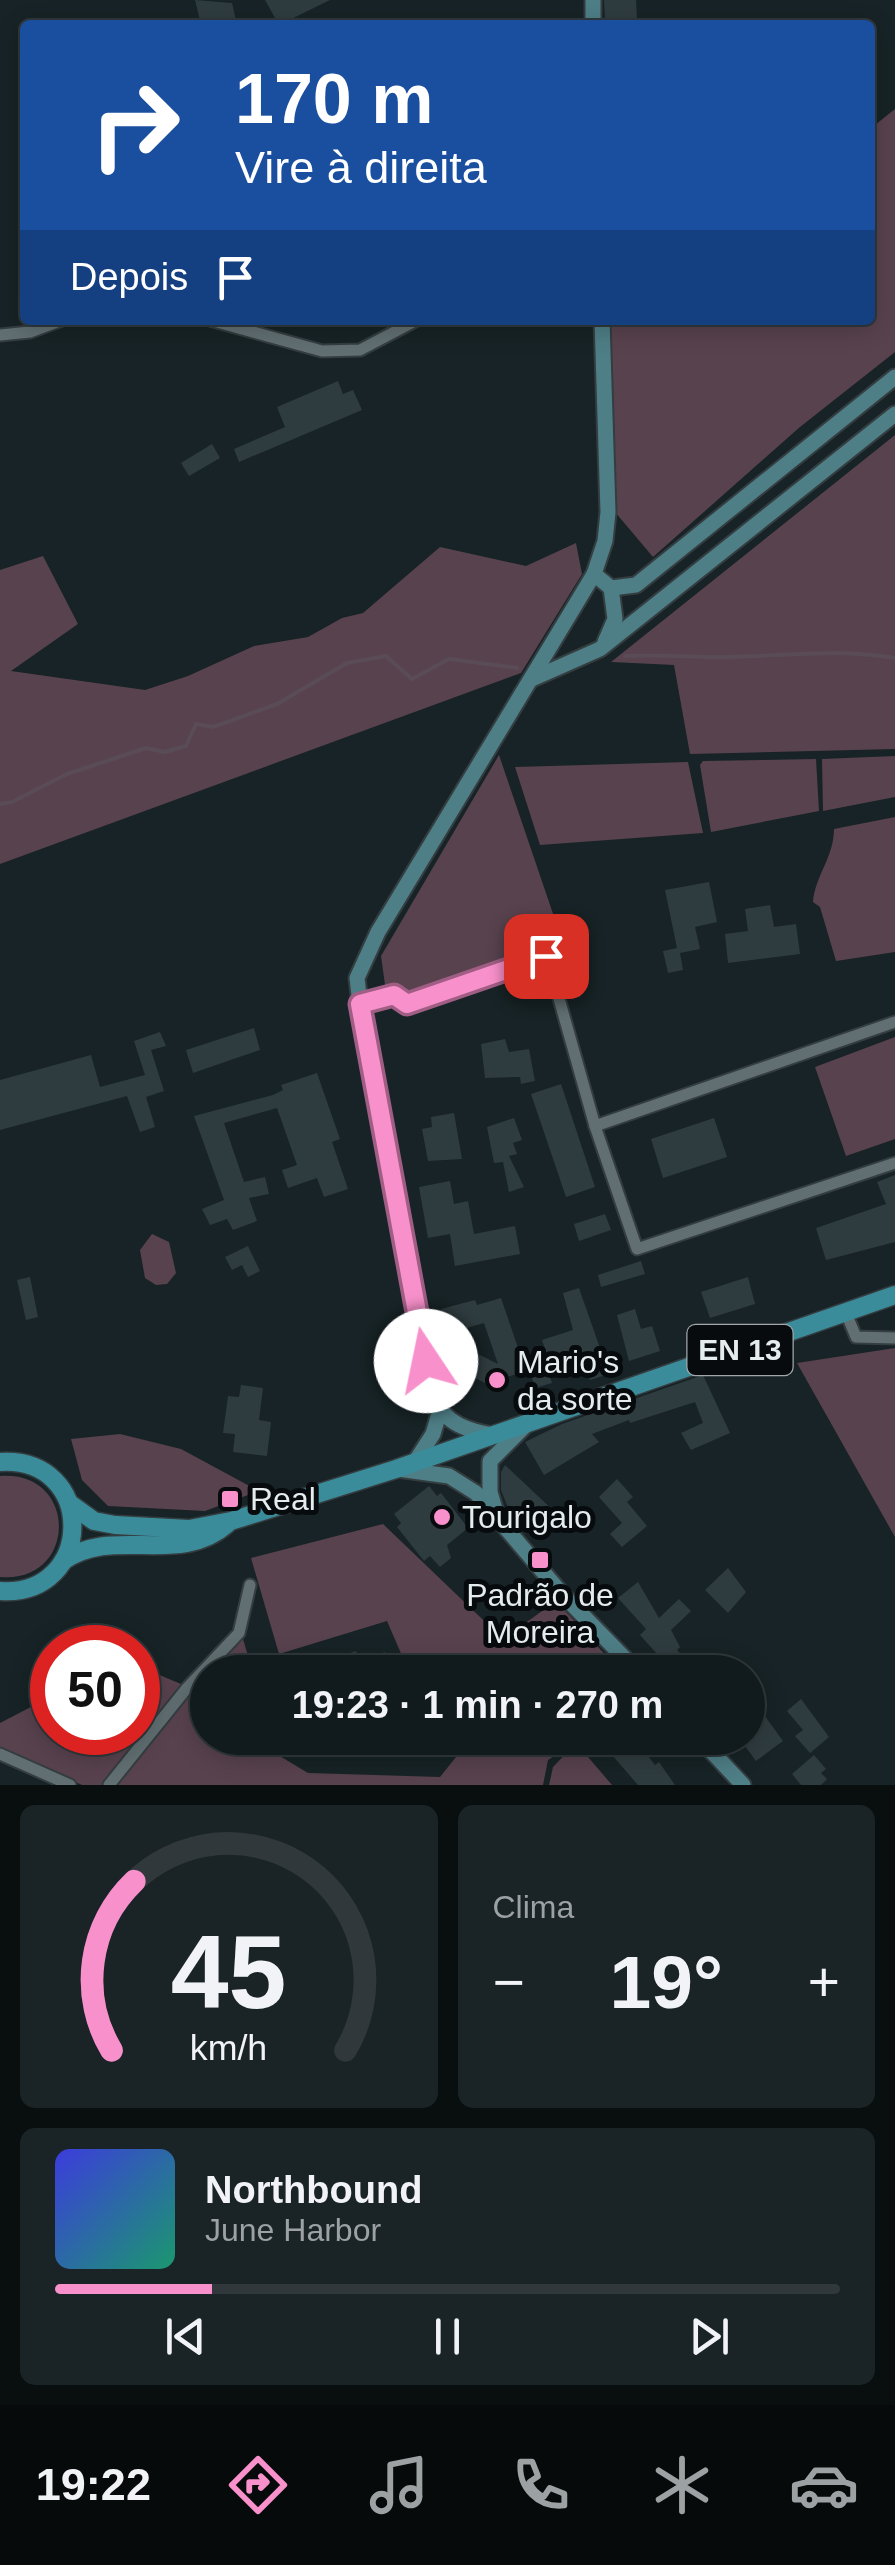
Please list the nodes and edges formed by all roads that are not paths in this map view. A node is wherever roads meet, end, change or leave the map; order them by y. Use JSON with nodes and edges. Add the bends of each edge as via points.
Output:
{"nodes":[{"id":1,"x":49,"y":325,"type":"edge"},
{"id":2,"x":228,"y":325,"type":"edge"},
{"id":3,"x":408,"y":325,"type":"edge"},
{"id":4,"x":602,"y":325,"type":"edge"},
{"id":5,"x":0,"y":334,"type":"edge"},
{"id":6,"x":895,"y":377,"type":"edge"},
{"id":7,"x":895,"y":414,"type":"edge"},
{"id":8,"x":594,"y":574,"type":"junction"},
{"id":9,"x":611,"y":588,"type":"junction"},
{"id":10,"x":600,"y":650,"type":"junction"},
{"id":11,"x":532,"y":679,"type":"junction"},
{"id":12,"x":360,"y":1004,"type":"junction"},
{"id":13,"x":895,"y":1022,"type":"edge"},
{"id":14,"x":596,"y":1126,"type":"junction"},
{"id":15,"x":895,"y":1164,"type":"edge"},
{"id":16,"x":895,"y":1296,"type":"edge"},
{"id":17,"x":846,"y":1313,"type":"junction"},
{"id":18,"x":895,"y":1338,"type":"edge"},
{"id":19,"x":440,"y":1410,"type":"junction"},
{"id":20,"x":526,"y":1425,"type":"junction"},
{"id":21,"x":494,"y":1435,"type":"junction"},
{"id":22,"x":0,"y":1462,"type":"edge"},
{"id":23,"x":415,"y":1462,"type":"junction"},
{"id":24,"x":396,"y":1469,"type":"junction"},
{"id":25,"x":69,"y":1503,"type":"junction"},
{"id":26,"x":231,"y":1520,"type":"junction"},
{"id":27,"x":502,"y":1526,"type":"junction"},
{"id":28,"x":63,"y":1561,"type":"junction"},
{"id":29,"x":250,"y":1585,"type":"dead end"},
{"id":30,"x":0,"y":1590,"type":"edge"},
{"id":31,"x":622,"y":1655,"type":"edge"},
{"id":32,"x":0,"y":1754,"type":"edge"},
{"id":33,"x":715,"y":1755,"type":"edge"},
{"id":34,"x":70,"y":1785,"type":"edge"},
{"id":35,"x":109,"y":1785,"type":"edge"},
{"id":36,"x":743,"y":1785,"type":"edge"}],
"edges":[{"from":1,"to":5,"type":"street"},
{"from":2,"to":3,"type":"street","via":[[322,351],[360,350]]},
{"from":4,"to":8,"type":"main road","via":[[608,512]]},
{"from":6,"to":9,"type":"main road","via":[[636,584]]},
{"from":7,"to":10,"type":"main road"},
{"from":8,"to":9,"type":"main road"},
{"from":8,"to":11,"type":"main road"},
{"from":9,"to":10,"type":"main road","via":[[615,619]]},
{"from":10,"to":11,"type":"main road"},
{"from":11,"to":12,"type":"main road","via":[[362,961]]},
{"from":12,"to":14,"type":"street","via":[[394,995],[407,1004],[546,956]]},
{"from":12,"to":19,"type":"main road"},
{"from":13,"to":14,"type":"street"},
{"from":14,"to":15,"type":"street","via":[[636,1249]]},
{"from":16,"to":17,"type":"main road","number":"EN 13"},
{"from":17,"to":18,"type":"street","via":[[856,1337]]},
{"from":17,"to":20,"type":"main road","number":"EN 13"},
{"from":19,"to":21,"type":"main road","via":[[471,1431]]},
{"from":19,"to":23,"type":"main road"},
{"from":20,"to":21,"type":"main road","number":"EN 13"},
{"from":20,"to":27,"type":"main road","via":[[490,1461],[490,1492]]},
{"from":21,"to":23,"type":"main road","number":"EN 13"},
{"from":22,"to":25,"type":"main road","number":"EN 13","via":[[41,1470]]},
{"from":23,"to":24,"type":"main road","number":"EN 13"},
{"from":24,"to":26,"type":"main road","number":"EN 13"},
{"from":24,"to":27,"type":"main road","via":[[449,1476],[476,1492]]},
{"from":25,"to":26,"type":"main road","number":"EN 13","via":[[94,1521],[115,1525],[189,1529]]},
{"from":25,"to":28,"type":"main road","via":[[72,1538]]},
{"from":26,"to":28,"type":"main road","number":"EN 13","via":[[198,1542],[113,1543]]},
{"from":27,"to":31,"type":"main road"},
{"from":28,"to":30,"type":"main road","number":"EN 13","via":[[31,1587]]},
{"from":29,"to":35,"type":"street","via":[[239,1634]]},
{"from":32,"to":34,"type":"street"},
{"from":33,"to":36,"type":"main road"}]}
